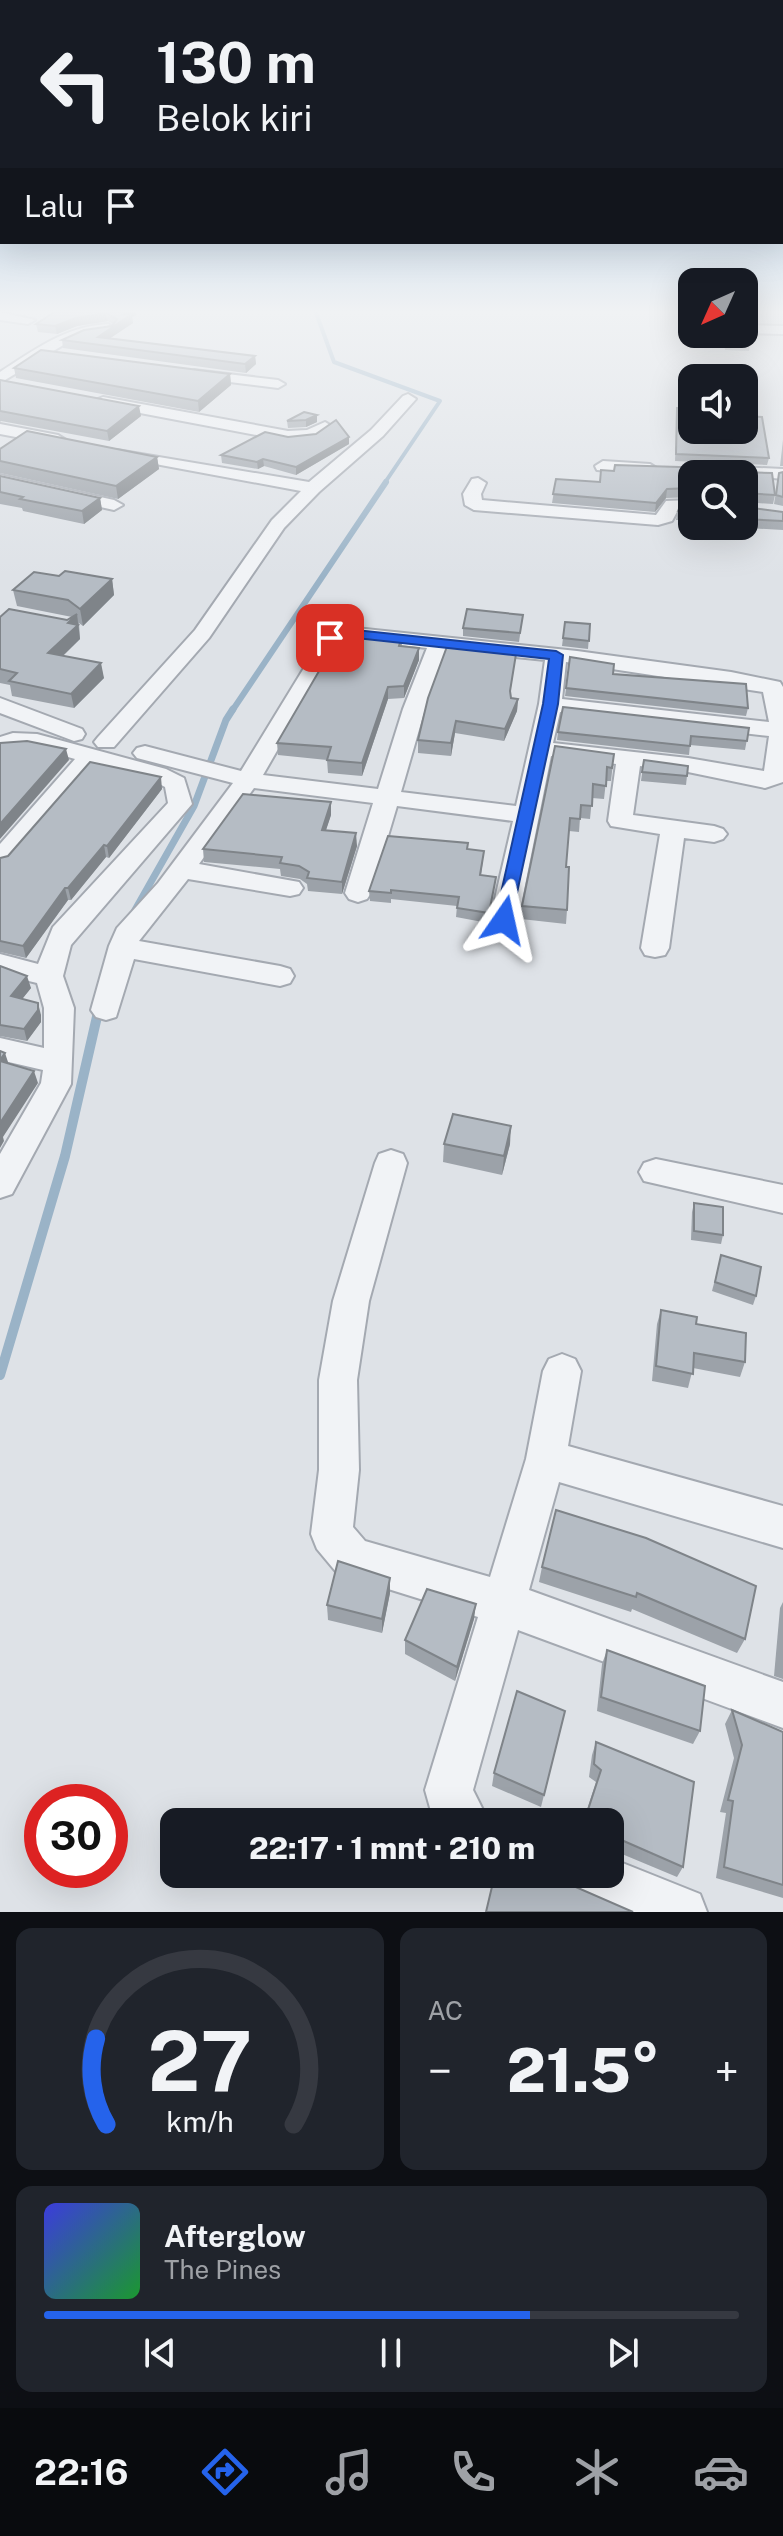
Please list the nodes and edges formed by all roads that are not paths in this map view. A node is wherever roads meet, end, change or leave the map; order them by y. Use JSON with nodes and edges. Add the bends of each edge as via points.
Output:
{"nodes":[{"id":1,"x":93,"y":399,"type":"edge"},
{"id":2,"x":408,"y":399,"type":"dead end"},
{"id":3,"x":325,"y":427,"type":"edge"},
{"id":4,"x":0,"y":429,"type":"edge"},
{"id":5,"x":77,"y":444,"type":"edge"},
{"id":6,"x":105,"y":449,"type":"edge"},
{"id":7,"x":603,"y":466,"type":"dead end"},
{"id":8,"x":669,"y":469,"type":"edge"},
{"id":9,"x":758,"y":473,"type":"edge"},
{"id":10,"x":783,"y":474,"type":"edge"},
{"id":11,"x":0,"y":480,"type":"edge"},
{"id":12,"x":478,"y":483,"type":"dead end"},
{"id":13,"x":313,"y":488,"type":"junction"},
{"id":14,"x":114,"y":505,"type":"dead end"},
{"id":15,"x":678,"y":505,"type":"edge"},
{"id":16,"x":439,"y":643,"type":"junction"},
{"id":17,"x":556,"y":655,"type":"junction"},
{"id":18,"x":550,"y":704,"type":"junction"},
{"id":19,"x":0,"y":705,"type":"edge"},
{"id":20,"x":780,"y":730,"type":"junction"},
{"id":21,"x":0,"y":746,"type":"edge"},
{"id":22,"x":540,"y":748,"type":"junction"},
{"id":23,"x":98,"y":749,"type":"junction"},
{"id":24,"x":629,"y":758,"type":"junction"},
{"id":25,"x":248,"y":780,"type":"junction"},
{"id":26,"x":388,"y":799,"type":"junction"},
{"id":27,"x":528,"y":815,"type":"junction"},
{"id":28,"x":673,"y":828,"type":"junction"},
{"id":29,"x":714,"y":834,"type":"dead end"},
{"id":30,"x":0,"y":860,"type":"edge"},
{"id":31,"x":180,"y":869,"type":"junction"},
{"id":32,"x":290,"y":888,"type":"dead end"},
{"id":33,"x":358,"y":893,"type":"dead end"},
{"id":34,"x":504,"y":920,"type":"dead end"},
{"id":35,"x":123,"y":946,"type":"junction"},
{"id":36,"x":655,"y":948,"type":"dead end"},
{"id":37,"x":0,"y":964,"type":"edge"},
{"id":38,"x":49,"y":976,"type":"junction"},
{"id":39,"x":280,"y":976,"type":"dead end"},
{"id":40,"x":106,"y":1010,"type":"dead end"},
{"id":41,"x":0,"y":1049,"type":"edge"},
{"id":42,"x":59,"y":1063,"type":"junction"},
{"id":43,"x":391,"y":1163,"type":"dead end"},
{"id":44,"x":656,"y":1172,"type":"dead end"},
{"id":45,"x":0,"y":1184,"type":"edge"},
{"id":46,"x":783,"y":1199,"type":"edge"},
{"id":47,"x":562,"y":1371,"type":"dead end"},
{"id":48,"x":546,"y":1459,"type":"junction"},
{"id":49,"x":783,"y":1527,"type":"edge"},
{"id":50,"x":504,"y":1603,"type":"junction"},
{"id":51,"x":783,"y":1705,"type":"edge"},
{"id":52,"x":453,"y":1808,"type":"edge"},
{"id":53,"x":622,"y":1888,"type":"edge"},
{"id":54,"x":682,"y":1912,"type":"edge"}],
"edges":[{"from":1,"to":3,"type":"street","via":[[288,436],[310,435]]},
{"from":2,"to":13,"type":"street"},
{"from":4,"to":5,"type":"street"},
{"from":6,"to":13,"type":"street"},
{"from":7,"to":8,"type":"street"},
{"from":9,"to":10,"type":"street"},
{"from":11,"to":14,"type":"street"},
{"from":12,"to":15,"type":"street","via":[[474,505],[511,510],[658,520]]},
{"from":13,"to":23,"type":"street","via":[[278,524],[202,634]]},
{"from":16,"to":17,"type":"street"},
{"from":16,"to":25,"type":"street","via":[[346,633],[330,638]]},
{"from":16,"to":26,"type":"street"},
{"from":17,"to":18,"type":"street"},
{"from":17,"to":20,"type":"street","via":[[765,684],[775,691]]},
{"from":18,"to":20,"type":"street"},
{"from":18,"to":22,"type":"street"},
{"from":19,"to":23,"type":"street"},
{"from":20,"to":24,"type":"street","via":[[781,766],[773,779]]},
{"from":21,"to":23,"type":"street","via":[[24,739]]},
{"from":22,"to":24,"type":"street"},
{"from":22,"to":27,"type":"street"},
{"from":23,"to":25,"type":"street"},
{"from":23,"to":30,"type":"street"},
{"from":23,"to":38,"type":"street","via":[[176,783],[180,804],[63,933]]},
{"from":24,"to":28,"type":"street","via":[[620,821]]},
{"from":25,"to":26,"type":"street"},
{"from":25,"to":31,"type":"street"},
{"from":26,"to":27,"type":"street"},
{"from":26,"to":33,"type":"street"},
{"from":27,"to":34,"type":"street"},
{"from":28,"to":29,"type":"street"},
{"from":28,"to":36,"type":"street"},
{"from":31,"to":32,"type":"street"},
{"from":31,"to":35,"type":"street"},
{"from":35,"to":39,"type":"street"},
{"from":35,"to":40,"type":"street"},
{"from":37,"to":38,"type":"street"},
{"from":38,"to":42,"type":"street","via":[[59,1008]]},
{"from":41,"to":42,"type":"street"},
{"from":42,"to":45,"type":"street","via":[[56,1084]]},
{"from":43,"to":50,"type":"street","via":[[344,1342],[332,1534],[352,1558]]},
{"from":44,"to":46,"type":"street"},
{"from":47,"to":48,"type":"street"},
{"from":48,"to":49,"type":"street"},
{"from":48,"to":50,"type":"street"},
{"from":50,"to":51,"type":"street"},
{"from":50,"to":52,"type":"street","via":[[449,1790]]},
{"from":53,"to":54,"type":"street"}]}
